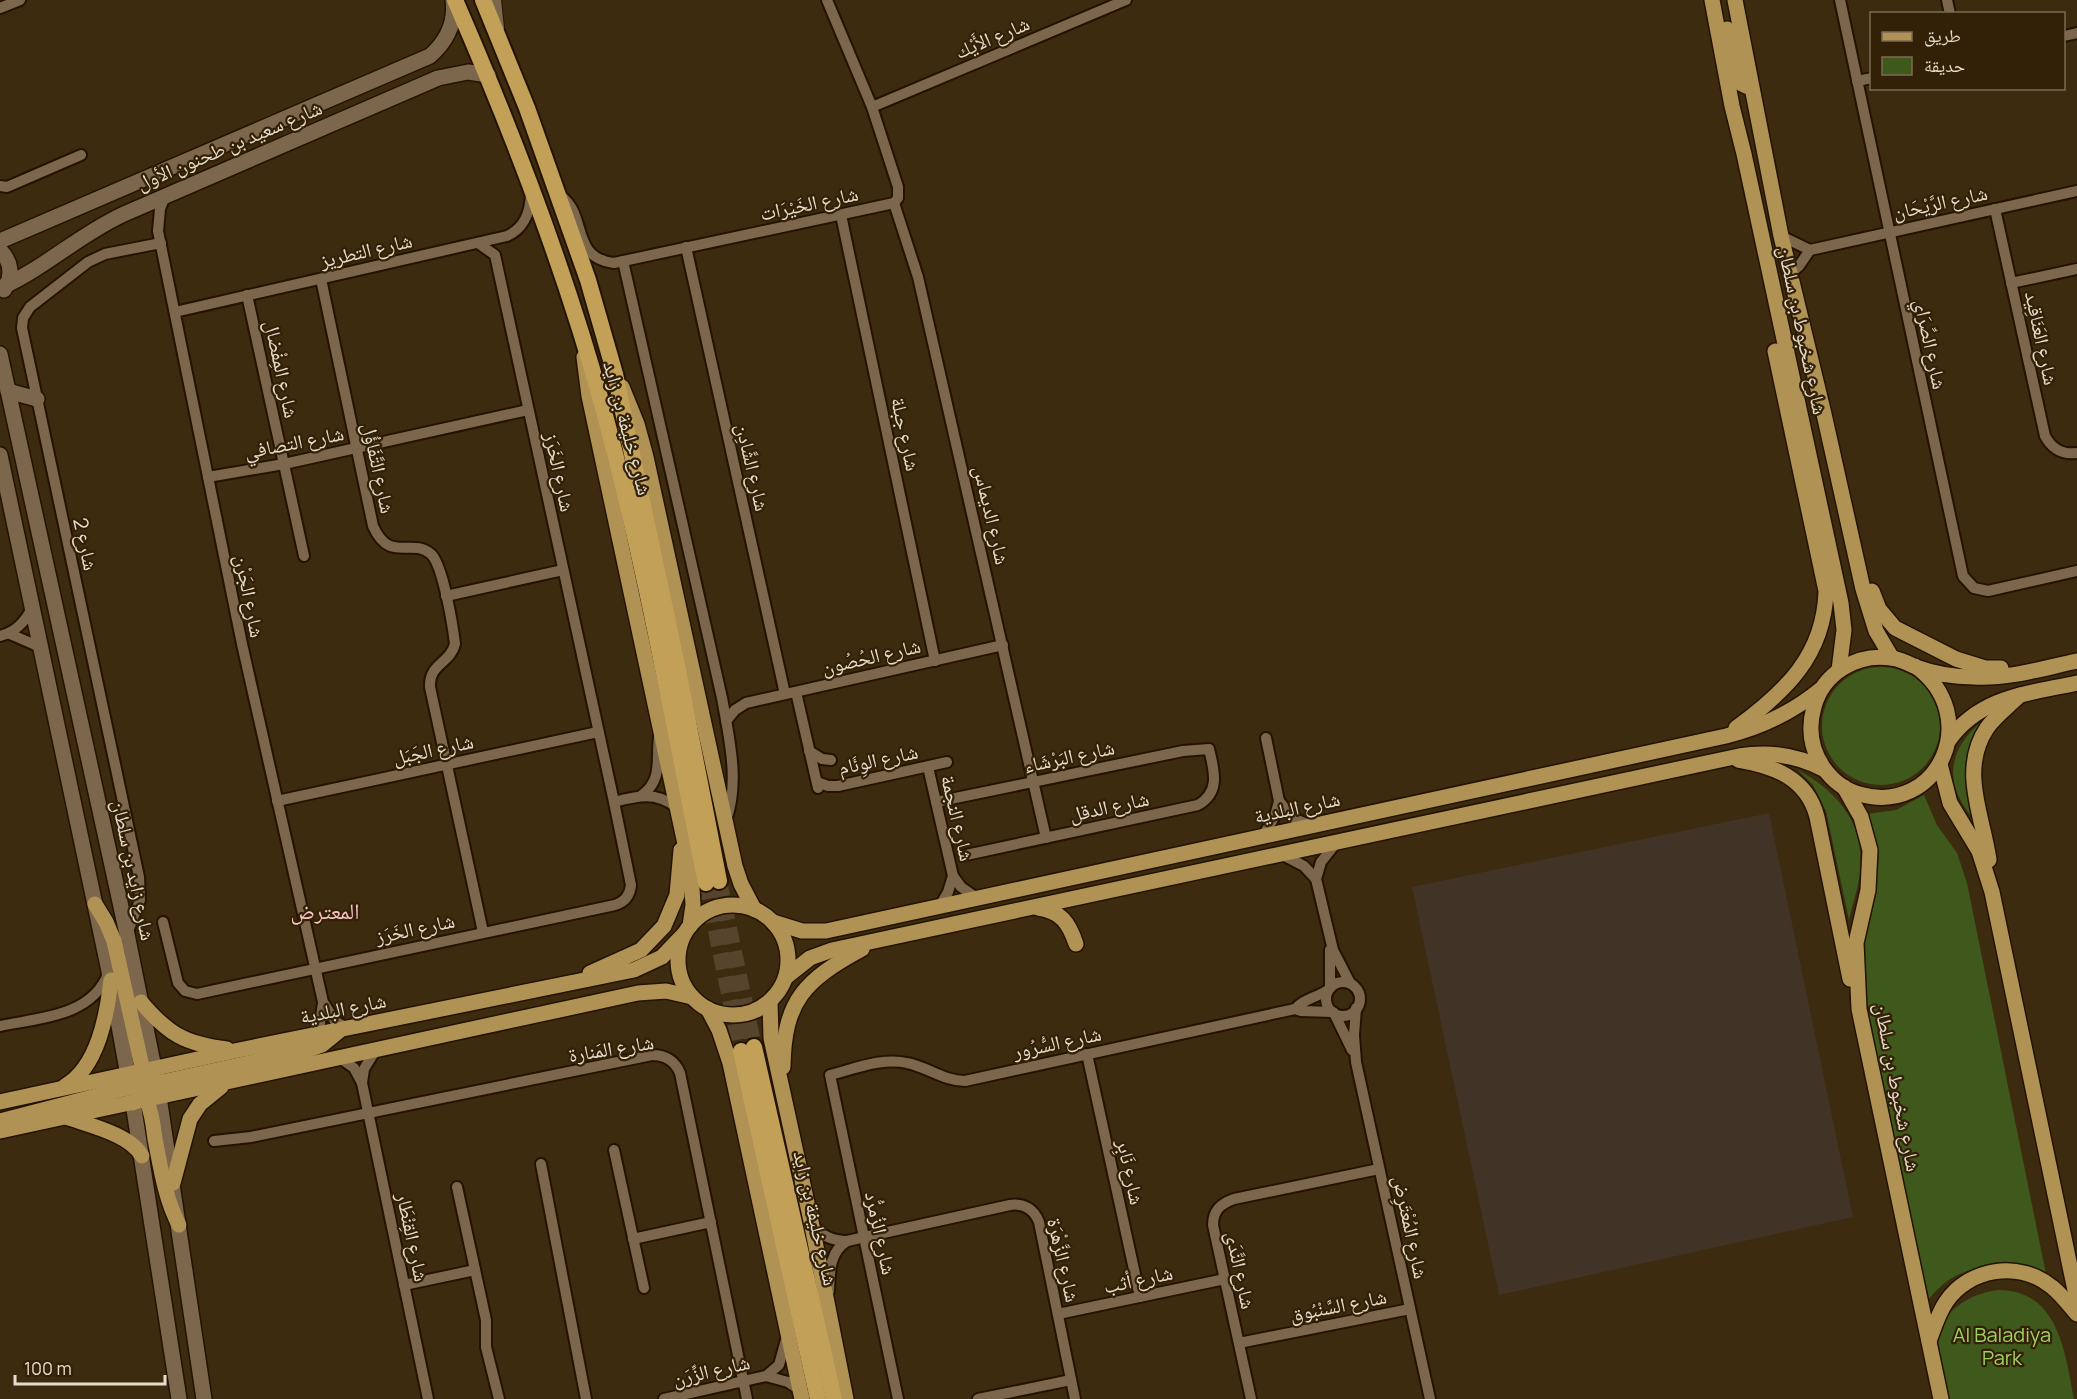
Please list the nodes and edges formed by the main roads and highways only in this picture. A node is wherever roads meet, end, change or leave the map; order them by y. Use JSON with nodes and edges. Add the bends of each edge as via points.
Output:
{"nodes":[{"id":1,"x":454,"y":0,"type":"edge"},
{"id":2,"x":483,"y":0,"type":"edge"},
{"id":3,"x":1712,"y":0,"type":"edge"},
{"id":4,"x":1720,"y":0,"type":"edge"},
{"id":5,"x":1735,"y":0,"type":"edge"},
{"id":6,"x":488,"y":75,"type":"junction"},
{"id":7,"x":1750,"y":81,"type":"junction"},
{"id":8,"x":1742,"y":143,"type":"junction"},
{"id":9,"x":0,"y":241,"type":"edge"},
{"id":10,"x":0,"y":250,"type":"edge"},
{"id":11,"x":2,"y":290,"type":"edge"},
{"id":12,"x":1776,"y":310,"type":"junction"},
{"id":13,"x":1801,"y":319,"type":"junction"},
{"id":14,"x":584,"y":345,"type":"junction"},
{"id":15,"x":0,"y":354,"type":"edge"},
{"id":16,"x":615,"y":374,"type":"junction"},
{"id":17,"x":8,"y":391,"type":"junction"},
{"id":18,"x":37,"y":399,"type":"road end"},
{"id":19,"x":1824,"y":414,"type":"junction"},
{"id":20,"x":0,"y":458,"type":"edge"},
{"id":21,"x":1892,"y":658,"type":"junction"},
{"id":22,"x":2077,"y":661,"type":"edge"},
{"id":23,"x":1915,"y":666,"type":"junction"},
{"id":24,"x":1839,"y":670,"type":"junction"},
{"id":25,"x":2025,"y":672,"type":"junction"},
{"id":26,"x":2077,"y":683,"type":"edge"},
{"id":27,"x":1821,"y":689,"type":"junction"},
{"id":28,"x":2020,"y":696,"type":"junction"},
{"id":29,"x":1726,"y":736,"type":"junction"},
{"id":30,"x":1949,"y":740,"type":"junction"},
{"id":31,"x":1723,"y":759,"type":"junction"},
{"id":32,"x":1940,"y":764,"type":"junction"},
{"id":33,"x":1825,"y":770,"type":"junction"},
{"id":34,"x":1844,"y":787,"type":"junction"},
{"id":35,"x":683,"y":838,"type":"junction"},
{"id":36,"x":1992,"y":892,"type":"junction"},
{"id":37,"x":95,"y":904,"type":"junction"},
{"id":38,"x":1032,"y":908,"type":"junction"},
{"id":39,"x":754,"y":909,"type":"junction"},
{"id":40,"x":773,"y":922,"type":"junction"},
{"id":41,"x":687,"y":930,"type":"junction"},
{"id":42,"x":877,"y":940,"type":"junction"},
{"id":43,"x":1076,"y":944,"type":"dead end"},
{"id":44,"x":110,"y":975,"type":"junction"},
{"id":45,"x":786,"y":977,"type":"junction"},
{"id":46,"x":576,"y":982,"type":"junction"},
{"id":47,"x":693,"y":997,"type":"junction"},
{"id":48,"x":770,"y":1001,"type":"junction"},
{"id":49,"x":141,"y":1002,"type":"junction"},
{"id":50,"x":708,"y":1009,"type":"junction"},
{"id":51,"x":1859,"y":1009,"type":"junction"},
{"id":52,"x":344,"y":1029,"type":"junction"},
{"id":53,"x":239,"y":1050,"type":"junction"},
{"id":54,"x":226,"y":1083,"type":"junction"},
{"id":55,"x":144,"y":1086,"type":"junction"},
{"id":56,"x":60,"y":1089,"type":"junction"},
{"id":57,"x":783,"y":1091,"type":"junction"},
{"id":58,"x":0,"y":1102,"type":"edge"},
{"id":59,"x":66,"y":1117,"type":"junction"},
{"id":60,"x":0,"y":1121,"type":"edge"},
{"id":61,"x":0,"y":1131,"type":"edge"},
{"id":62,"x":141,"y":1156,"type":"junction"},
{"id":63,"x":173,"y":1183,"type":"junction"},
{"id":64,"x":179,"y":1225,"type":"junction"},
{"id":65,"x":2077,"y":1300,"type":"edge"},
{"id":66,"x":2077,"y":1314,"type":"edge"},
{"id":67,"x":1929,"y":1341,"type":"junction"},
{"id":68,"x":801,"y":1394,"type":"edge"},
{"id":69,"x":175,"y":1395,"type":"edge"},
{"id":70,"x":204,"y":1399,"type":"edge"},
{"id":71,"x":818,"y":1399,"type":"edge"},
{"id":72,"x":834,"y":1399,"type":"edge"},
{"id":73,"x":846,"y":1399,"type":"edge"},
{"id":74,"x":1941,"y":1399,"type":"edge"}],
"edges":[{"from":1,"to":6,"type":"highway","name":"شارع خليفة بن زايد"},
{"from":1,"to":9,"type":"main road","name":"شارع سعيد بن طحنون الأول","via":[[449,33],[430,56]]},
{"from":2,"to":16,"type":"highway","name":"شارع خليفة بن زايد","via":[[527,108],[588,280]]},
{"from":3,"to":8,"type":"main road","name":"شارع شخبوط بن سلطان"},
{"from":4,"to":7,"type":"main road","via":[[1740,83],[1746,86]]},
{"from":5,"to":7,"type":"main road","name":"شارع شخبوط بن سلطان"},
{"from":6,"to":11,"type":"main road","name":"شارع سعيد بن طحنون الأول","via":[[458,72],[438,78],[165,196],[107,222]]},
{"from":6,"to":14,"type":"highway","name":"شارع خليفة بن زايد"},
{"from":7,"to":13,"type":"main road","name":"شارع شخبوط بن سلطان"},
{"from":8,"to":12,"type":"main road","name":"شارع شخبوط بن سلطان"},
{"from":8,"to":13,"type":"main road","via":[[1747,135],[1753,142],[1779,258]]},
{"from":10,"to":11,"type":"main road","via":[[11,273]]},
{"from":12,"to":24,"type":"main road","name":"شارع شخبوط بن سلطان","via":[[1841,603],[1844,630]]},
{"from":12,"to":29,"type":"main road","via":[[1772,332],[1826,603],[1818,638],[1797,674],[1766,706]]},
{"from":13,"to":19,"type":"main road","name":"شارع شخبوط بن سلطان"},
{"from":14,"to":16,"type":"highway","name":"شارع خليفة بن زايد","via":[[637,550],[712,882],[677,665]]},
{"from":14,"to":35,"type":"main road","via":[[588,387]]},
{"from":15,"to":17,"type":"main road","name":"شارع زايد بن سلطان"},
{"from":16,"to":39,"type":"main road","via":[[637,424],[646,457],[737,876]]},
{"from":17,"to":18,"type":"main road"},
{"from":17,"to":49,"type":"main road","name":"شارع زايد بن سلطان"},
{"from":19,"to":21,"type":"main road","name":"شارع شخبوط بن سلطان","via":[[1867,604]]},
{"from":19,"to":25,"type":"main road","via":[[1843,468],[1874,600],[1886,619],[1895,628],[1956,659],[1985,668]]},
{"from":20,"to":37,"type":"main road","name":"شارع زايد بن سلطان"},
{"from":21,"to":23,"type":"main road"},
{"from":21,"to":24,"type":"main road","via":[[1865,658]]},
{"from":22,"to":25,"type":"main road"},
{"from":23,"to":25,"type":"main road","via":[[1977,678]]},
{"from":23,"to":30,"type":"main road","via":[[1934,682],[1944,698]]},
{"from":24,"to":27,"type":"main road"},
{"from":26,"to":28,"type":"main road"},
{"from":27,"to":29,"type":"main road","name":"شارع البلدية","via":[[1777,718]]},
{"from":27,"to":33,"type":"main road","via":[[1811,714],[1810,729]]},
{"from":28,"to":30,"type":"main road","via":[[1997,701],[1977,712]]},
{"from":28,"to":36,"type":"main road","via":[[1986,729],[1973,765]]},
{"from":29,"to":40,"type":"main road","name":"شارع البلدية","via":[[826,931],[802,931]]},
{"from":30,"to":32,"type":"main road"},
{"from":31,"to":33,"type":"main road","via":[[1777,754],[1802,759]]},
{"from":31,"to":38,"type":"main road"},
{"from":31,"to":51,"type":"main road","via":[[1780,771],[1809,795]]},
{"from":32,"to":34,"type":"main road","via":[[1924,782],[1903,794],[1866,796]]},
{"from":32,"to":36,"type":"main road","via":[[1950,803],[1979,851]]},
{"from":33,"to":34,"type":"main road"},
{"from":34,"to":51,"type":"main road","name":"شارع شخبوط بن سلطان","via":[[1861,817],[1870,850],[1868,890],[1856,943]]},
{"from":35,"to":41,"type":"main road","via":[[693,883]]},
{"from":35,"to":46,"type":"main road","via":[[678,896],[664,926],[640,950]]},
{"from":36,"to":65,"type":"main road"},
{"from":37,"to":44,"type":"main road","name":"شارع زايد بن سلطان"},
{"from":37,"to":55,"type":"main road","via":[[114,941]]},
{"from":38,"to":42,"type":"main road"},
{"from":38,"to":43,"type":"main road","via":[[1054,912],[1067,921]]},
{"from":39,"to":40,"type":"main road"},
{"from":39,"to":41,"type":"main road","via":[[737,905],[719,907],[703,914]]},
{"from":40,"to":45,"type":"main road","via":[[786,947]]},
{"from":41,"to":46,"type":"main road","name":"شارع البلدية","via":[[671,950],[644,967]]},
{"from":41,"to":47,"type":"main road","via":[[679,953],[680,972]]},
{"from":42,"to":45,"type":"main road","via":[[821,953]]},
{"from":42,"to":57,"type":"main road","via":[[826,969],[796,1003],[784,1036]]},
{"from":44,"to":55,"type":"main road","name":"شارع زايد بن سلطان"},
{"from":44,"to":56,"type":"main road","via":[[107,1007],[92,1058],[77,1077]]},
{"from":45,"to":48,"type":"main road"},
{"from":46,"to":52,"type":"main road","name":"شارع البلدية"},
{"from":47,"to":50,"type":"main road"},
{"from":47,"to":54,"type":"main road","name":"شارع البلدية","via":[[666,991],[638,993]]},
{"from":48,"to":50,"type":"main road","via":[[745,1014],[726,1015]]},
{"from":48,"to":57,"type":"main road","via":[[771,1038]]},
{"from":49,"to":53,"type":"main road","via":[[172,1033],[207,1046]]},
{"from":49,"to":55,"type":"main road","name":"شارع زايد بن سلطان"},
{"from":50,"to":68,"type":"main road","via":[[730,1063]]},
{"from":51,"to":67,"type":"main road","name":"شارع شخبوط بن سلطان"},
{"from":52,"to":53,"type":"main road","name":"شارع البلدية"},
{"from":52,"to":55,"type":"main road","via":[[315,1048]]},
{"from":53,"to":55,"type":"main road","name":"شارع البلدية"},
{"from":54,"to":55,"type":"main road","name":"شارع البلدية"},
{"from":54,"to":63,"type":"main road","via":[[200,1104],[190,1119]]},
{"from":55,"to":56,"type":"main road","name":"شارع البلدية"},
{"from":55,"to":59,"type":"main road","name":"شارع البلدية"},
{"from":55,"to":60,"type":"main road"},
{"from":55,"to":62,"type":"main road","name":"شارع زايد بن سلطان"},
{"from":55,"to":63,"type":"main road","name":"شارع زايد بن سلطان"},
{"from":55,"to":64,"type":"main road","via":[[164,1186]]},
{"from":56,"to":58,"type":"main road","name":"شارع البلدية"},
{"from":57,"to":73,"type":"main road"},
{"from":59,"to":61,"type":"main road","name":"شارع البلدية"},
{"from":59,"to":62,"type":"main road","via":[[123,1138]]},
{"from":62,"to":69,"type":"main road","name":"شارع زايد بن سلطان"},
{"from":63,"to":64,"type":"main road","name":"شارع زايد بن سلطان"},
{"from":64,"to":70,"type":"main road","name":"شارع زايد بن سلطان"},
{"from":66,"to":67,"type":"main road","via":[[2042,1280],[2017,1271],[1995,1271],[1973,1278],[1952,1294]]},
{"from":67,"to":74,"type":"main road","name":"شارع شخبوط بن سلطان"},
{"from":71,"to":72,"type":"highway","name":"شارع خليفة بن زايد","via":[[747,1049],[799,1240]]}]}
